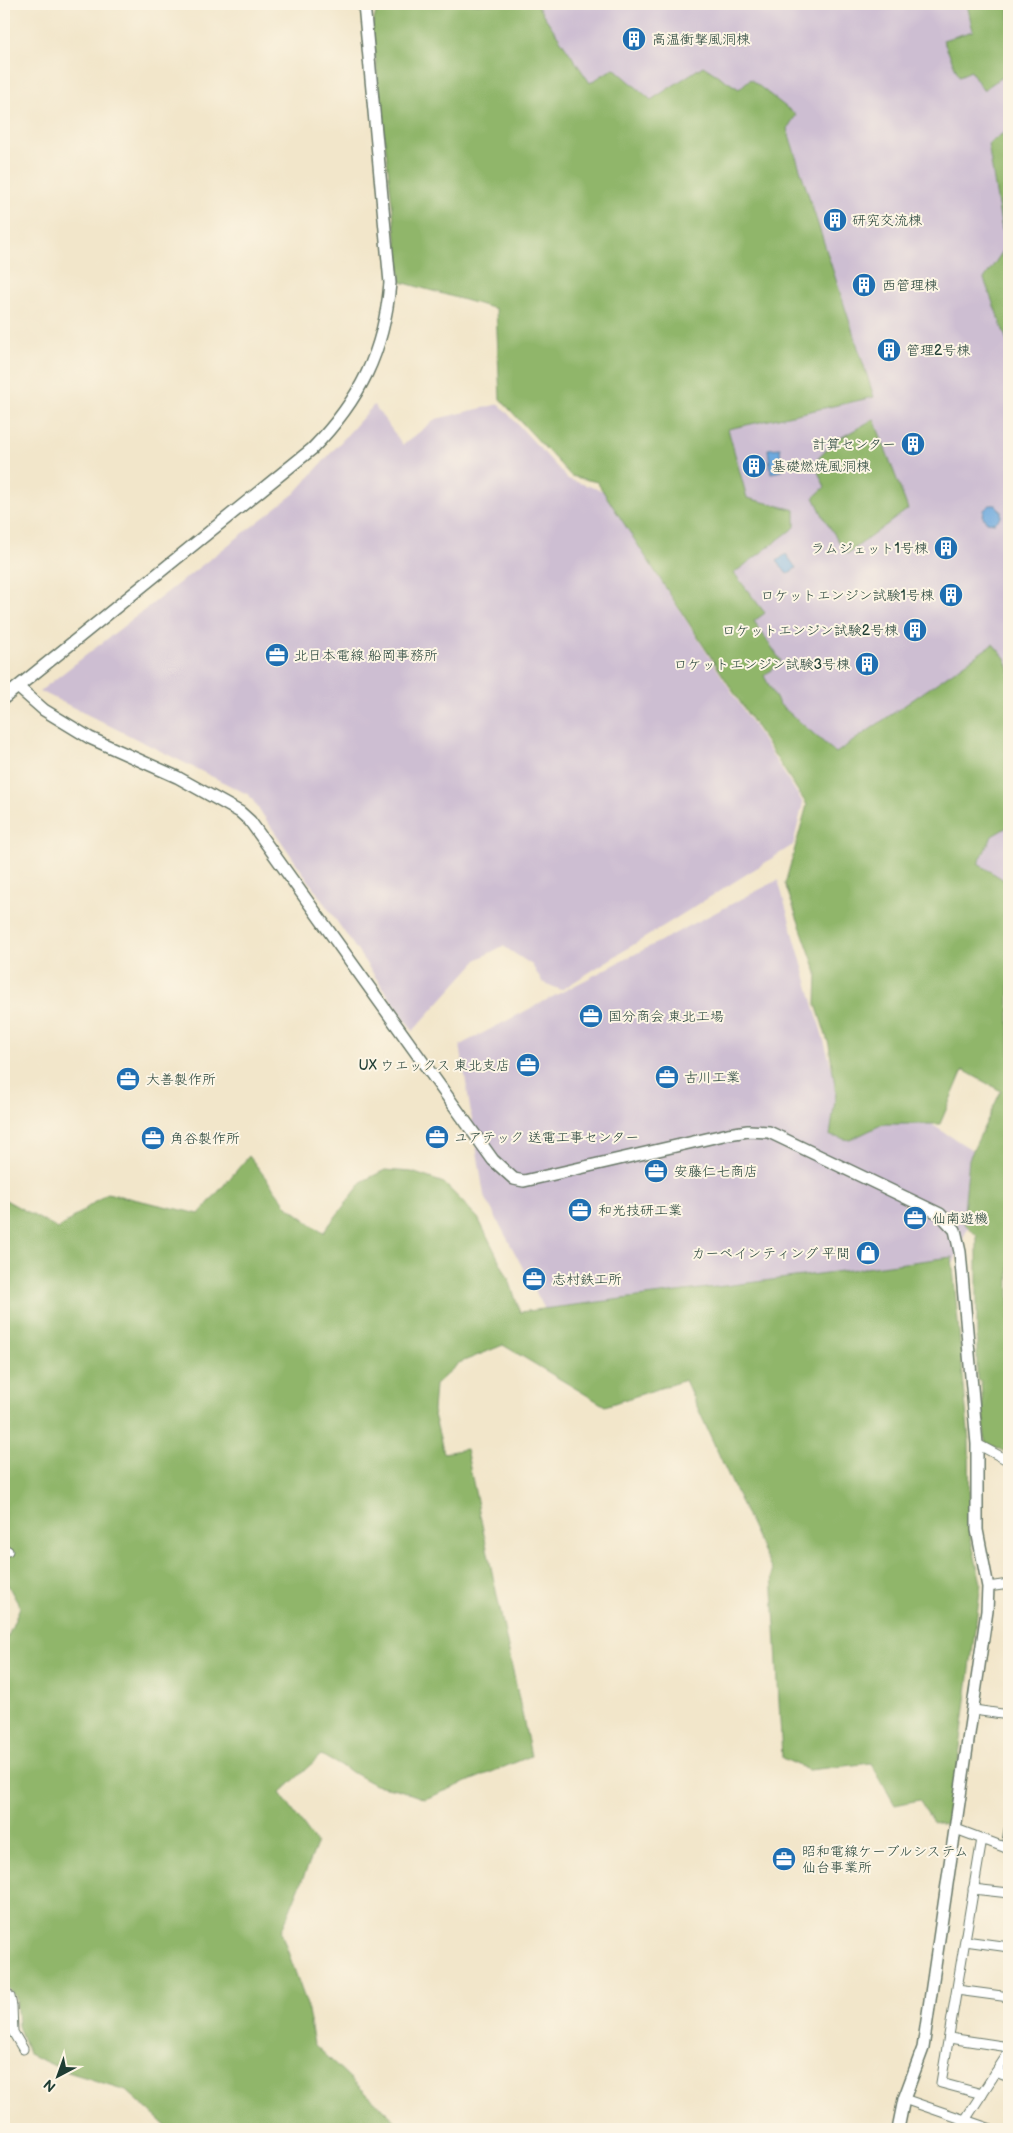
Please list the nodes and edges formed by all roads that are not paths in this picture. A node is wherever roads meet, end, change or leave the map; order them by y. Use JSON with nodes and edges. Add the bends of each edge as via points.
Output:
{"nodes":[{"id":1,"x":364,"y":4,"type":"edge"},
{"id":2,"x":19,"y":688,"type":"junction"},
{"id":3,"x":4,"y":698,"type":"edge"},
{"id":4,"x":977,"y":1444,"type":"junction"},
{"id":5,"x":1009,"y":1461,"type":"edge"},
{"id":6,"x":1009,"y":1584,"type":"edge"},
{"id":7,"x":988,"y":1587,"type":"junction"},
{"id":8,"x":974,"y":1710,"type":"junction"},
{"id":9,"x":1009,"y":1715,"type":"edge"},
{"id":10,"x":956,"y":1829,"type":"junction"},
{"id":11,"x":1009,"y":1829,"type":"edge"},
{"id":12,"x":982,"y":1839,"type":"junction"},
{"id":13,"x":1008,"y":1849,"type":"edge"},
{"id":14,"x":973,"y":1889,"type":"junction"},
{"id":15,"x":1009,"y":1893,"type":"edge"},
{"id":16,"x":965,"y":1941,"type":"junction"},
{"id":17,"x":1009,"y":1947,"type":"edge"},
{"id":18,"x":4,"y":1989,"type":"edge"},
{"id":19,"x":957,"y":1990,"type":"junction"},
{"id":20,"x":1009,"y":1997,"type":"edge"},
{"id":21,"x":949,"y":2038,"type":"junction"},
{"id":22,"x":1009,"y":2047,"type":"edge"},
{"id":23,"x":22,"y":2049,"type":"dead end"},
{"id":24,"x":1009,"y":2052,"type":"edge"},
{"id":25,"x":1001,"y":2074,"type":"edge"},
{"id":26,"x":982,"y":2094,"type":"junction"},
{"id":27,"x":904,"y":2099,"type":"junction"},
{"id":28,"x":968,"y":2123,"type":"edge"},
{"id":29,"x":898,"y":2129,"type":"edge"},
{"id":30,"x":991,"y":2129,"type":"edge"}],
"edges":[{"from":1,"to":2,"type":"street","via":[[390,283],[384,329],[369,371],[341,418],[312,449]]},
{"from":2,"to":3,"type":"street"},
{"from":2,"to":4,"type":"street","via":[[44,710],[90,738],[177,777],[240,812],[250,821],[386,1008],[469,1130],[493,1160],[514,1179],[524,1181],[728,1134],[769,1132],[945,1218],[958,1238]]},
{"from":4,"to":5,"type":"street"},
{"from":4,"to":7,"type":"street","via":[[977,1530]]},
{"from":6,"to":7,"type":"street"},
{"from":7,"to":8,"type":"street"},
{"from":8,"to":9,"type":"street"},
{"from":8,"to":10,"type":"street"},
{"from":10,"to":12,"type":"street"},
{"from":10,"to":27,"type":"street","via":[[923,2048]]},
{"from":11,"to":13,"type":"street"},
{"from":12,"to":13,"type":"street"},
{"from":12,"to":14,"type":"street"},
{"from":14,"to":15,"type":"street"},
{"from":14,"to":16,"type":"street"},
{"from":16,"to":17,"type":"street"},
{"from":16,"to":19,"type":"street"},
{"from":18,"to":23,"type":"street","via":[[12,2006],[13,2032]]},
{"from":19,"to":20,"type":"street"},
{"from":19,"to":21,"type":"street"},
{"from":21,"to":22,"type":"street"},
{"from":21,"to":26,"type":"street","via":[[941,2083]]},
{"from":24,"to":25,"type":"street"},
{"from":25,"to":26,"type":"street"},
{"from":26,"to":28,"type":"street"},
{"from":27,"to":28,"type":"street"},
{"from":27,"to":29,"type":"street"},
{"from":28,"to":30,"type":"street"}]}
